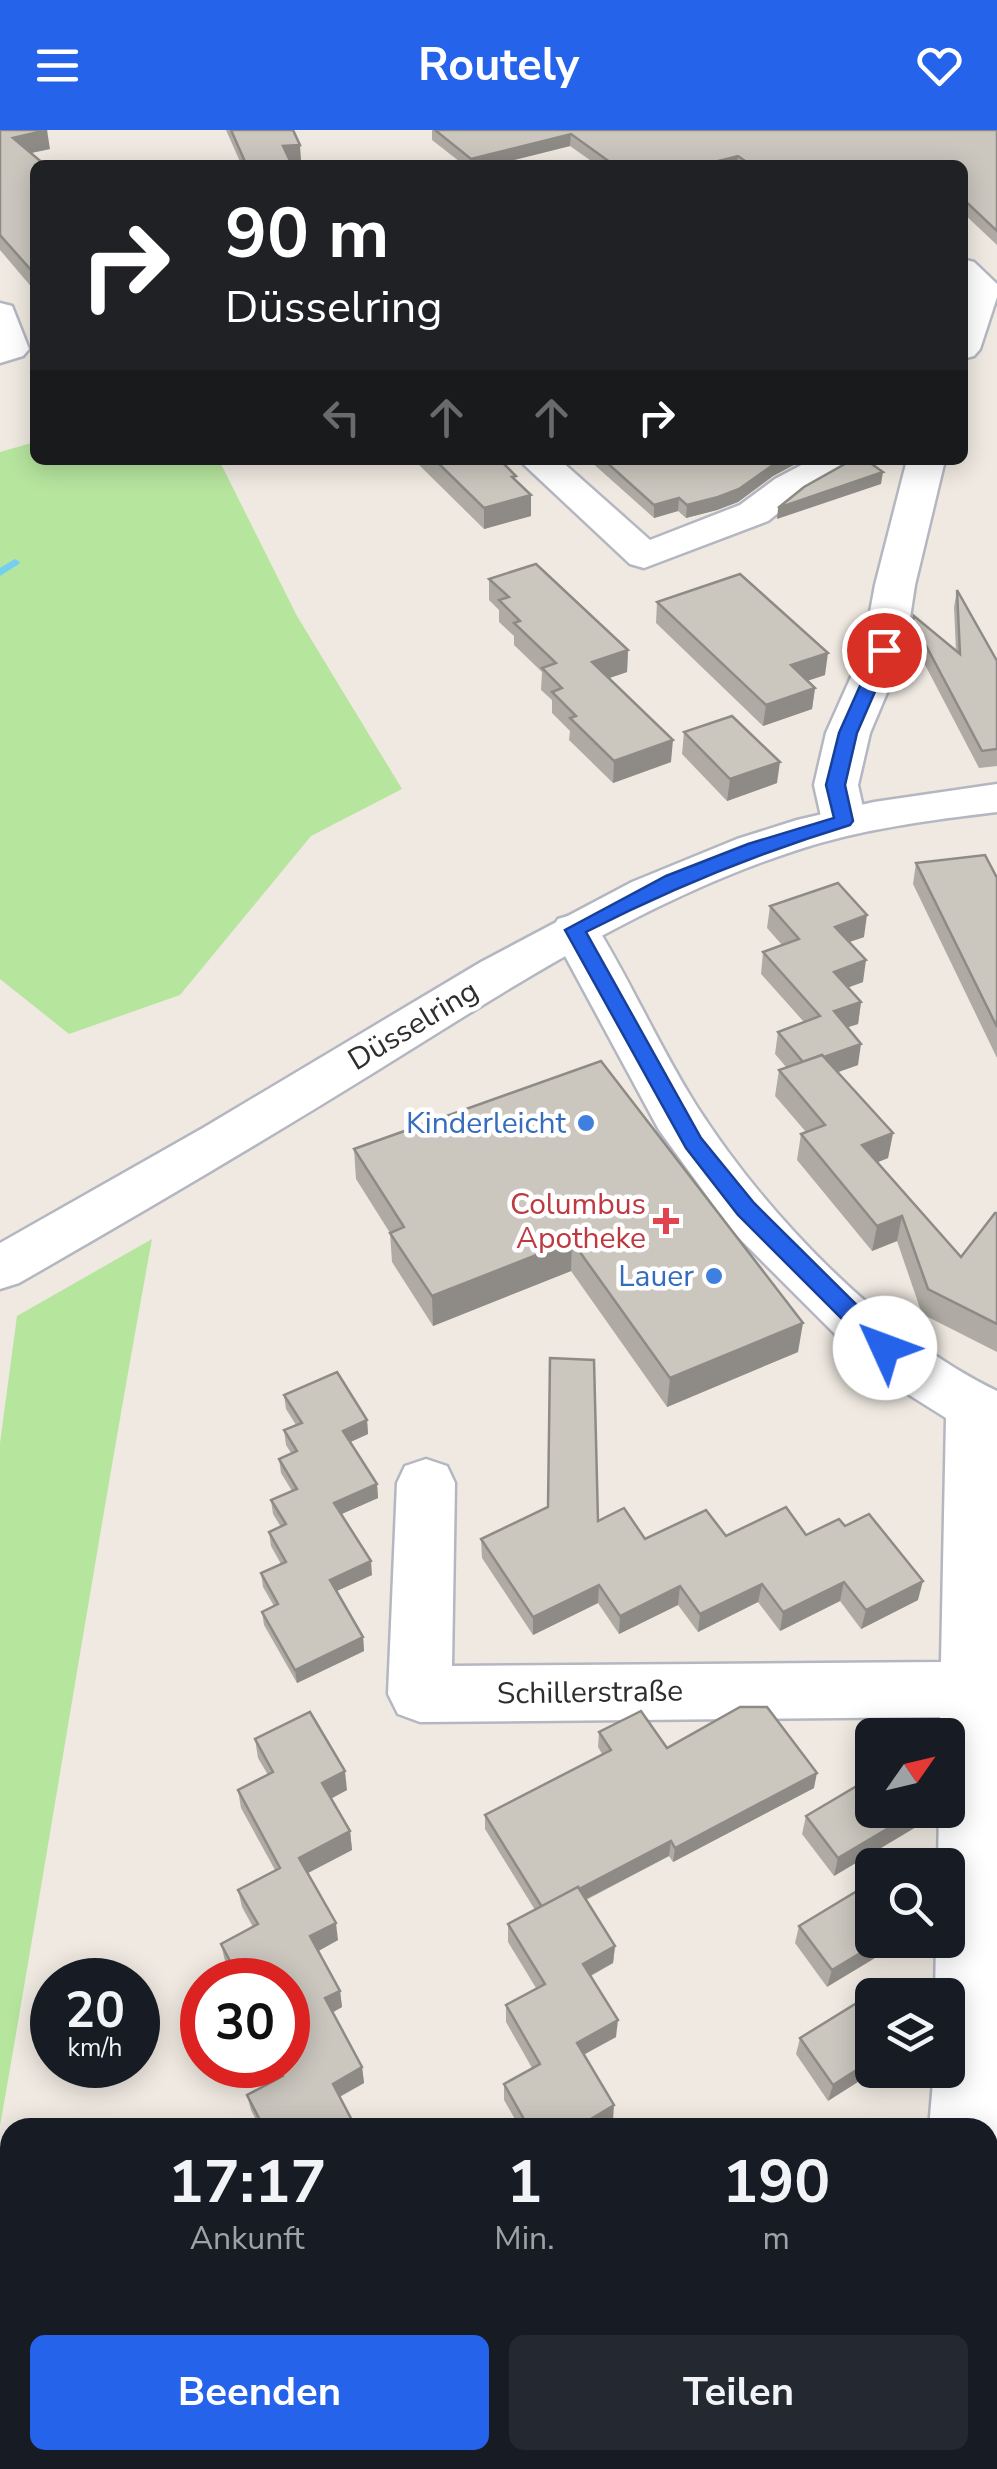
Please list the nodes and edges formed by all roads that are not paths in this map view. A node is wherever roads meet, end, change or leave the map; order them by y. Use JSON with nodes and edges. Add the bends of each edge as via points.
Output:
{"nodes":[{"id":1,"x":968,"y":274,"type":"edge"},
{"id":2,"x":0,"y":313,"type":"edge"},
{"id":3,"x":968,"y":332,"type":"edge"},
{"id":4,"x":15,"y":350,"type":"edge"},
{"id":5,"x":544,"y":465,"type":"edge"},
{"id":6,"x":830,"y":465,"type":"edge"},
{"id":7,"x":925,"y":465,"type":"edge"},
{"id":8,"x":997,"y":798,"type":"edge"},
{"id":9,"x":844,"y":821,"type":"junction"},
{"id":10,"x":574,"y":930,"type":"junction"},
{"id":11,"x":13,"y":1261,"type":"edge"},
{"id":12,"x":986,"y":1412,"type":"edge"},
{"id":13,"x":426,"y":1483,"type":"dead end"},
{"id":14,"x":972,"y":1689,"type":"junction"},
{"id":15,"x":966,"y":2118,"type":"edge"}],
"edges":[{"from":1,"to":3,"type":"street","via":[[983,288]]},
{"from":2,"to":4,"type":"street"},
{"from":5,"to":6,"type":"street","via":[[644,556],[754,513]]},
{"from":7,"to":9,"type":"street","via":[[884,650],[848,733],[836,785]]},
{"from":8,"to":9,"type":"street","name":"Düsselring"},
{"from":9,"to":10,"type":"street","name":"Düsselring","via":[[673,880]]},
{"from":10,"to":11,"type":"street","name":"Düsselring"},
{"from":10,"to":12,"type":"street","via":[[694,1143],[746,1209],[906,1366]]},
{"from":12,"to":14,"type":"street"},
{"from":13,"to":14,"type":"street","name":"Schillerstraße","via":[[420,1694]]},
{"from":14,"to":15,"type":"street"}]}
